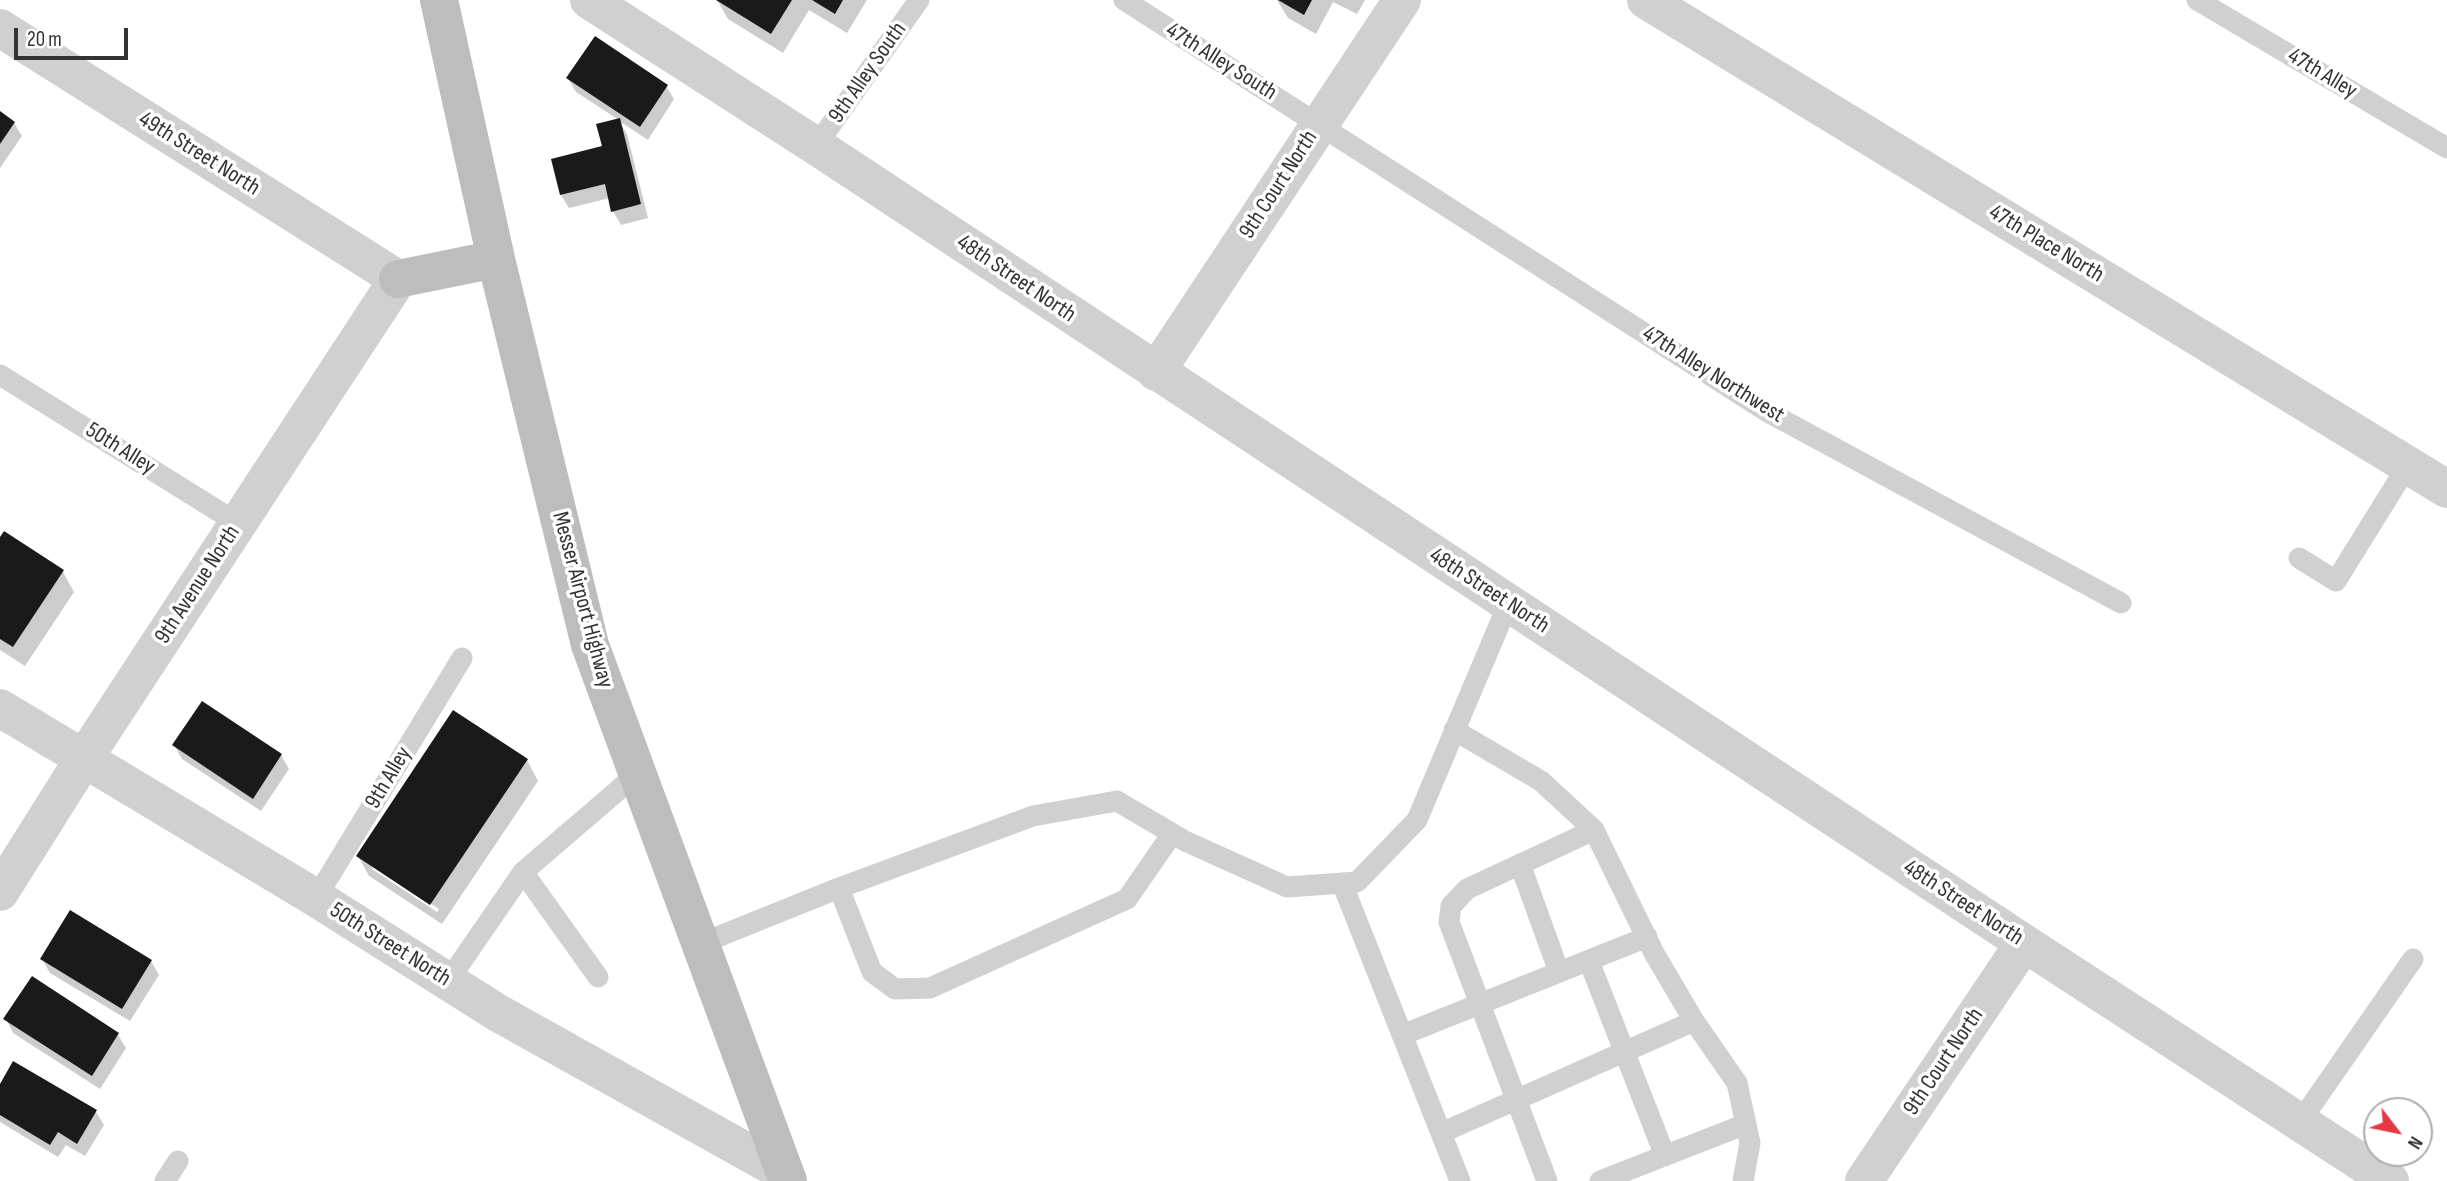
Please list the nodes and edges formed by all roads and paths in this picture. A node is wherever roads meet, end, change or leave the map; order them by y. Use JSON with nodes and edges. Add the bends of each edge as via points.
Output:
{"nodes":[{"id":1,"x":439,"y":0,"type":"edge"},
{"id":2,"x":589,"y":0,"type":"edge"},
{"id":3,"x":919,"y":0,"type":"edge"},
{"id":4,"x":1124,"y":0,"type":"edge"},
{"id":5,"x":1402,"y":0,"type":"edge"},
{"id":6,"x":1646,"y":0,"type":"edge"},
{"id":7,"x":2197,"y":0,"type":"edge"},
{"id":8,"x":0,"y":29,"type":"edge"},
{"id":9,"x":1319,"y":124,"type":"junction"},
{"id":10,"x":816,"y":146,"type":"junction"},
{"id":11,"x":2447,"y":148,"type":"edge"},
{"id":12,"x":496,"y":259,"type":"junction"},
{"id":13,"x":398,"y":279,"type":"junction"},
{"id":14,"x":1156,"y":372,"type":"junction"},
{"id":15,"x":0,"y":375,"type":"edge"},
{"id":16,"x":2408,"y":465,"type":"junction"},
{"id":17,"x":2447,"y":489,"type":"edge"},
{"id":18,"x":239,"y":524,"type":"junction"},
{"id":19,"x":2299,"y":558,"type":"dead end"},
{"id":20,"x":2121,"y":603,"type":"dead end"},
{"id":21,"x":1508,"y":604,"type":"junction"},
{"id":22,"x":462,"y":659,"type":"dead end"},
{"id":23,"x":0,"y":708,"type":"edge"},
{"id":24,"x":1454,"y":730,"type":"junction"},
{"id":25,"x":83,"y":760,"type":"junction"},
{"id":26,"x":637,"y":774,"type":"junction"},
{"id":27,"x":1594,"y":830,"type":"junction"},
{"id":28,"x":1172,"y":834,"type":"junction"},
{"id":29,"x":1520,"y":864,"type":"junction"},
{"id":30,"x":523,"y":872,"type":"junction"},
{"id":31,"x":1342,"y":883,"type":"junction"},
{"id":32,"x":839,"y":888,"type":"junction"},
{"id":33,"x":0,"y":892,"type":"edge"},
{"id":34,"x":316,"y":898,"type":"junction"},
{"id":35,"x":1647,"y":937,"type":"junction"},
{"id":36,"x":2024,"y":943,"type":"junction"},
{"id":37,"x":700,"y":944,"type":"junction"},
{"id":38,"x":2413,"y":959,"type":"dead end"},
{"id":39,"x":1589,"y":961,"type":"junction"},
{"id":40,"x":1559,"y":972,"type":"junction"},
{"id":41,"x":598,"y":977,"type":"dead end"},
{"id":42,"x":448,"y":981,"type":"junction"},
{"id":43,"x":1480,"y":1004,"type":"junction"},
{"id":44,"x":1694,"y":1021,"type":"junction"},
{"id":45,"x":1402,"y":1035,"type":"junction"},
{"id":46,"x":1625,"y":1051,"type":"junction"},
{"id":47,"x":1518,"y":1099,"type":"junction"},
{"id":48,"x":2300,"y":1122,"type":"junction"},
{"id":49,"x":1746,"y":1124,"type":"junction"},
{"id":50,"x":1441,"y":1132,"type":"junction"},
{"id":51,"x":1665,"y":1156,"type":"junction"},
{"id":52,"x":178,"y":1161,"type":"dead end"},
{"id":53,"x":786,"y":1177,"type":"edge"},
{"id":54,"x":1870,"y":1179,"type":"edge"},
{"id":55,"x":165,"y":1181,"type":"edge"},
{"id":56,"x":1460,"y":1181,"type":"edge"},
{"id":57,"x":1547,"y":1181,"type":"edge"},
{"id":58,"x":1600,"y":1181,"type":"edge"},
{"id":59,"x":1744,"y":1181,"type":"edge"},
{"id":60,"x":2390,"y":1181,"type":"edge"}],
"edges":[{"from":1,"to":12,"type":"main road","name":"Messer Airport Highway"},
{"from":2,"to":10,"type":"street","name":"48th Street North"},
{"from":3,"to":10,"type":"lane","name":"9th Alley South"},
{"from":4,"to":9,"type":"lane","name":"47th Alley South"},
{"from":5,"to":9,"type":"street","name":"9th Court North"},
{"from":6,"to":16,"type":"street","name":"47th Place North"},
{"from":7,"to":11,"type":"lane","name":"47th Alley"},
{"from":8,"to":13,"type":"street","name":"49th Street North"},
{"from":9,"to":14,"type":"street","name":"9th Court North"},
{"from":9,"to":20,"type":"lane","name":"47th Alley Northwest","via":[[1766,411]]},
{"from":10,"to":14,"type":"street","name":"48th Street North"},
{"from":12,"to":13,"type":"main road"},
{"from":12,"to":26,"type":"main road","name":"Messer Airport Highway","via":[[590,645]]},
{"from":13,"to":18,"type":"street","name":"9th Avenue North"},
{"from":14,"to":21,"type":"street","name":"48th Street North"},
{"from":15,"to":18,"type":"lane","name":"50th Alley"},
{"from":16,"to":17,"type":"street","name":"47th Place North"},
{"from":16,"to":19,"type":"lane","via":[[2336,581]]},
{"from":18,"to":25,"type":"street","name":"9th Avenue North"},
{"from":21,"to":24,"type":"lane"},
{"from":21,"to":36,"type":"street","name":"48th Street North"},
{"from":22,"to":34,"type":"lane","name":"9th Alley"},
{"from":23,"to":25,"type":"street","name":"50th Street North"},
{"from":24,"to":27,"type":"lane","via":[[1541,781]]},
{"from":24,"to":31,"type":"lane","via":[[1417,820],[1357,882]]},
{"from":25,"to":33,"type":"street","name":"9th Avenue North"},
{"from":25,"to":34,"type":"street","name":"50th Street North"},
{"from":26,"to":30,"type":"lane"},
{"from":26,"to":37,"type":"main road","name":"Messer Airport Highway"},
{"from":27,"to":29,"type":"lane"},
{"from":27,"to":35,"type":"lane"},
{"from":28,"to":31,"type":"lane","via":[[1287,887]]},
{"from":28,"to":32,"type":"lane","via":[[1117,801],[1033,816]]},
{"from":28,"to":32,"type":"lane","via":[[1127,899],[930,988],[895,989],[872,972]]},
{"from":29,"to":40,"type":"lane"},
{"from":29,"to":43,"type":"lane","via":[[1467,889],[1451,906],[1449,922]]},
{"from":30,"to":41,"type":"lane"},
{"from":30,"to":42,"type":"lane"},
{"from":31,"to":45,"type":"lane"},
{"from":32,"to":37,"type":"lane"},
{"from":34,"to":42,"type":"street","name":"50th Street North"},
{"from":35,"to":39,"type":"lane"},
{"from":35,"to":44,"type":"lane"},
{"from":36,"to":48,"type":"street","name":"48th Street North"},
{"from":36,"to":54,"type":"street","name":"9th Court North"},
{"from":37,"to":53,"type":"main road","name":"Messer Airport Highway"},
{"from":38,"to":48,"type":"lane"},
{"from":39,"to":40,"type":"lane"},
{"from":39,"to":46,"type":"lane"},
{"from":40,"to":43,"type":"lane"},
{"from":42,"to":53,"type":"street","name":"50th Street North"},
{"from":43,"to":45,"type":"lane"},
{"from":43,"to":47,"type":"lane"},
{"from":44,"to":46,"type":"lane"},
{"from":44,"to":49,"type":"lane","via":[[1737,1083]]},
{"from":45,"to":50,"type":"lane"},
{"from":46,"to":47,"type":"lane"},
{"from":46,"to":51,"type":"lane"},
{"from":47,"to":50,"type":"lane"},
{"from":47,"to":57,"type":"lane"},
{"from":48,"to":60,"type":"street","name":"48th Street North"},
{"from":49,"to":51,"type":"lane"},
{"from":49,"to":59,"type":"lane","via":[[1751,1143]]},
{"from":50,"to":56,"type":"lane"},
{"from":51,"to":58,"type":"lane"},
{"from":52,"to":55,"type":"lane"}]}
